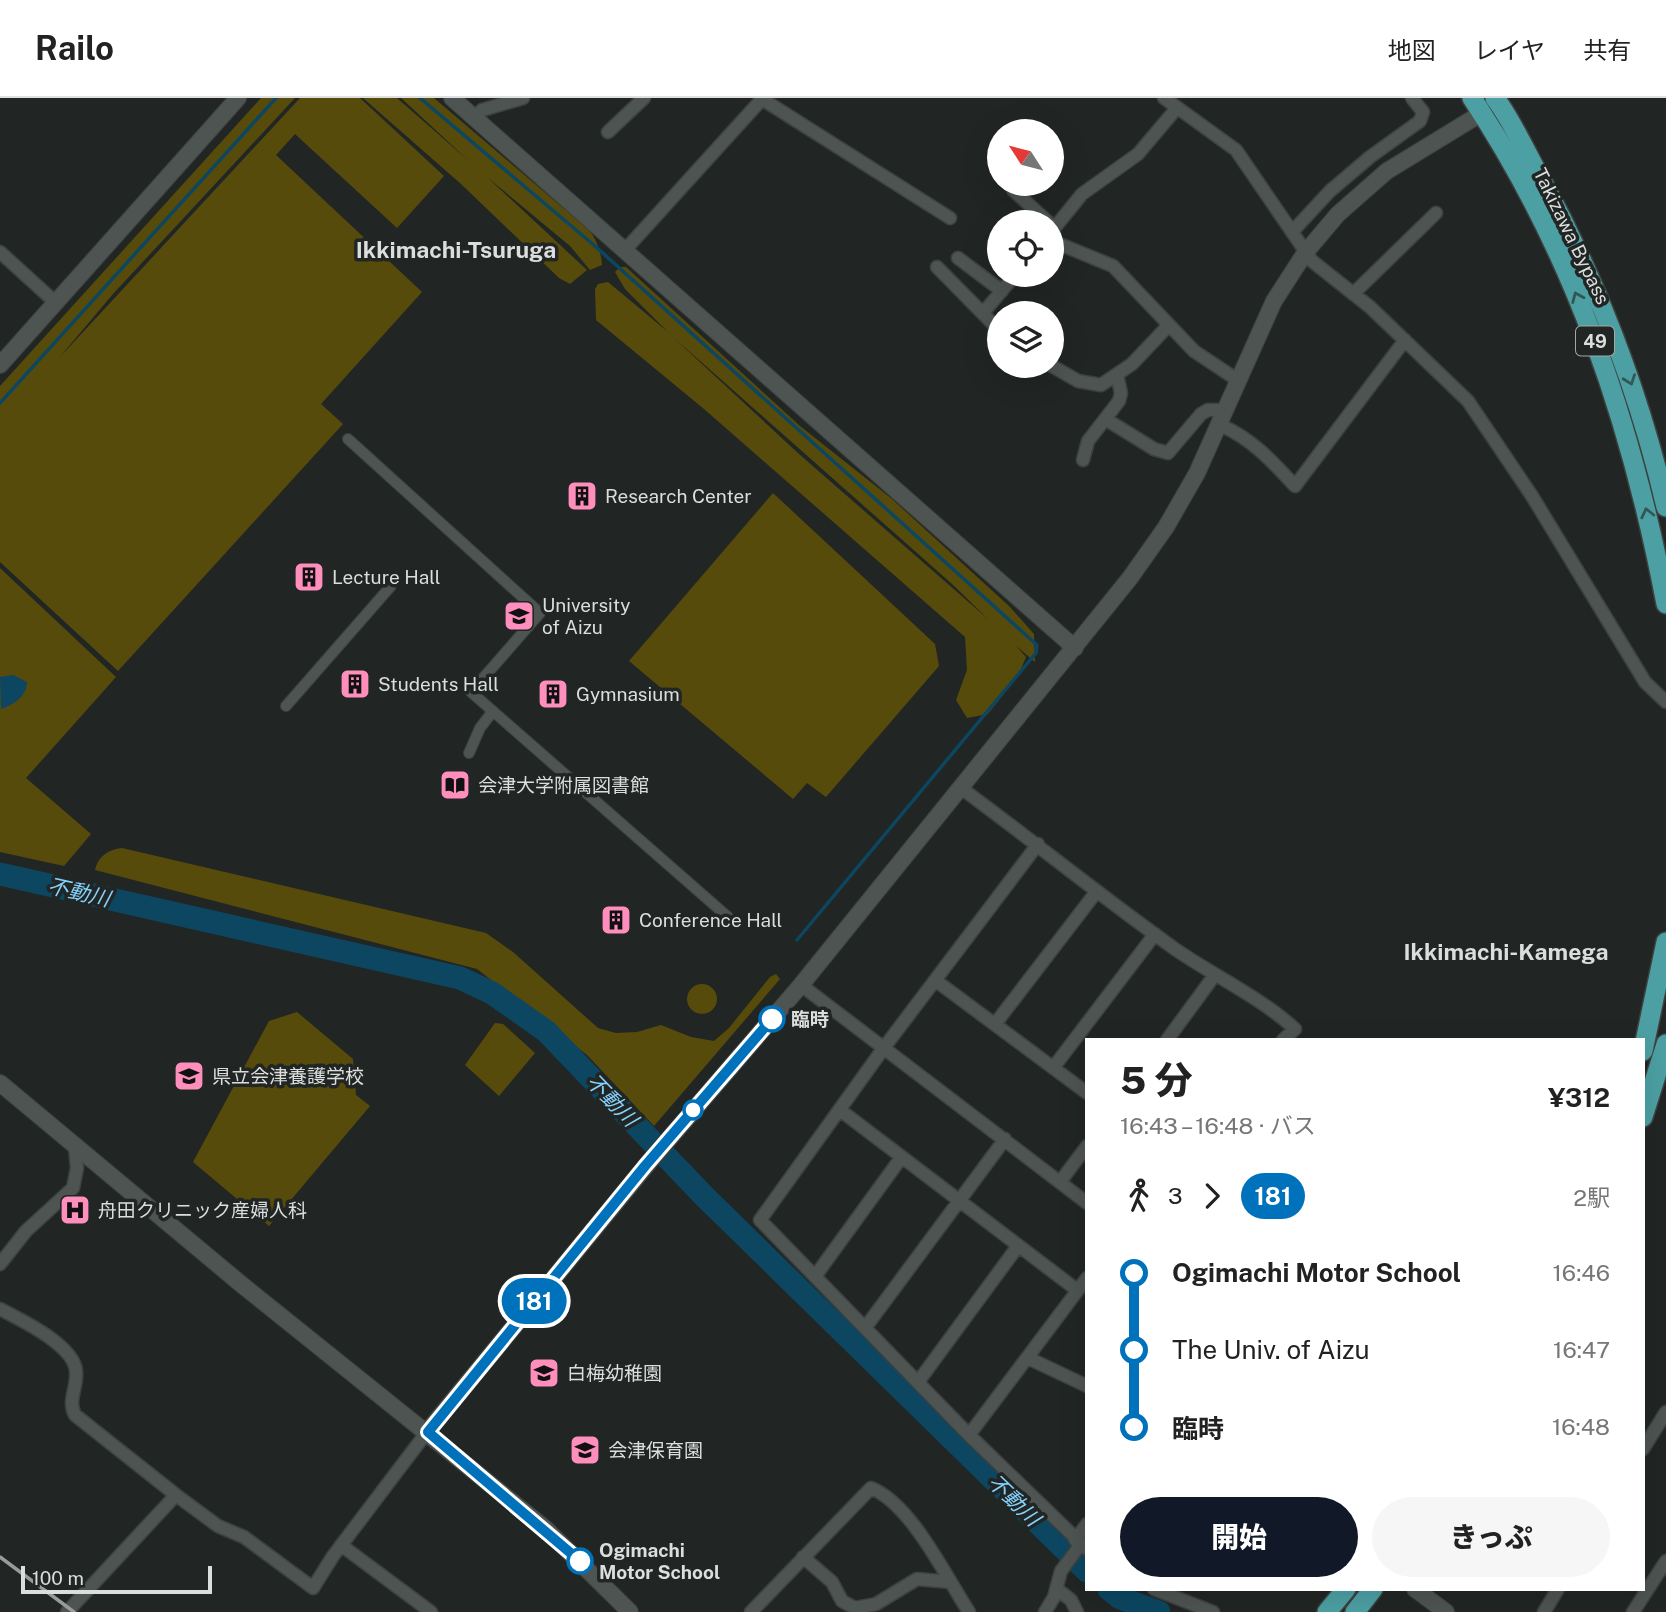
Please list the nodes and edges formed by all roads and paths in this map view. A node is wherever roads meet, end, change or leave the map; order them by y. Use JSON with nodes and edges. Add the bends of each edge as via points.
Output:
{"nodes":[{"id":1,"x":238,"y":98,"type":"edge"},
{"id":2,"x":452,"y":98,"type":"edge"},
{"id":3,"x":523,"y":98,"type":"edge"},
{"id":4,"x":644,"y":98,"type":"edge"},
{"id":5,"x":763,"y":98,"type":"edge"},
{"id":6,"x":1164,"y":98,"type":"edge"},
{"id":7,"x":1412,"y":98,"type":"edge"},
{"id":8,"x":1491,"y":102,"type":"edge"},
{"id":9,"x":1176,"y":108,"type":"junction"},
{"id":10,"x":474,"y":118,"type":"junction"},
{"id":11,"x":608,"y":132,"type":"dead end"},
{"id":12,"x":1019,"y":196,"type":"edge"},
{"id":13,"x":1033,"y":210,"type":"edge"},
{"id":14,"x":1436,"y":214,"type":"dead end"},
{"id":15,"x":1064,"y":215,"type":"edge"},
{"id":16,"x":950,"y":218,"type":"dead end"},
{"id":17,"x":1292,"y":232,"type":"junction"},
{"id":18,"x":1064,"y":236,"type":"edge"},
{"id":19,"x":625,"y":250,"type":"junction"},
{"id":20,"x":0,"y":252,"type":"edge"},
{"id":21,"x":1305,"y":253,"type":"junction"},
{"id":22,"x":958,"y":258,"type":"dead end"},
{"id":23,"x":937,"y":267,"type":"dead end"},
{"id":24,"x":1005,"y":287,"type":"edge"},
{"id":25,"x":1002,"y":291,"type":"junction"},
{"id":26,"x":1353,"y":294,"type":"junction"},
{"id":27,"x":56,"y":303,"type":"junction"},
{"id":28,"x":983,"y":313,"type":"junction"},
{"id":29,"x":987,"y":317,"type":"edge"},
{"id":30,"x":1168,"y":326,"type":"junction"},
{"id":31,"x":1405,"y":340,"type":"junction"},
{"id":32,"x":0,"y":365,"type":"edge"},
{"id":33,"x":1064,"y":372,"type":"edge"},
{"id":34,"x":1117,"y":375,"type":"junction"},
{"id":35,"x":1236,"y":379,"type":"junction"},
{"id":36,"x":1223,"y":418,"type":"junction"},
{"id":37,"x":1107,"y":420,"type":"junction"},
{"id":38,"x":348,"y":439,"type":"dead end"},
{"id":39,"x":1083,"y":460,"type":"dead end"},
{"id":40,"x":1666,"y":507,"type":"edge"},
{"id":41,"x":391,"y":586,"type":"dead end"},
{"id":42,"x":1666,"y":604,"type":"edge"},
{"id":43,"x":1075,"y":648,"type":"junction"},
{"id":44,"x":1666,"y":702,"type":"edge"},
{"id":45,"x":286,"y":706,"type":"dead end"},
{"id":46,"x":493,"y":711,"type":"junction"},
{"id":47,"x":469,"y":752,"type":"dead end"},
{"id":48,"x":961,"y":788,"type":"junction"},
{"id":49,"x":1038,"y":844,"type":"junction"},
{"id":50,"x":1097,"y":891,"type":"junction"},
{"id":51,"x":736,"y":923,"type":"dead end"},
{"id":52,"x":1155,"y":934,"type":"junction"},
{"id":53,"x":1666,"y":942,"type":"edge"},
{"id":54,"x":1214,"y":976,"type":"junction"},
{"id":55,"x":935,"y":980,"type":"junction"},
{"id":56,"x":802,"y":985,"type":"junction"},
{"id":57,"x":995,"y":1024,"type":"junction"},
{"id":58,"x":1168,"y":1038,"type":"edge"},
{"id":59,"x":1285,"y":1038,"type":"edge"},
{"id":60,"x":1645,"y":1042,"type":"edge"},
{"id":61,"x":1666,"y":1044,"type":"edge"},
{"id":62,"x":883,"y":1049,"type":"junction"},
{"id":63,"x":1053,"y":1068,"type":"junction"},
{"id":64,"x":0,"y":1083,"type":"edge"},
{"id":65,"x":1085,"y":1092,"type":"edge"},
{"id":66,"x":839,"y":1110,"type":"junction"},
{"id":67,"x":1645,"y":1111,"type":"edge"},
{"id":68,"x":1005,"y":1139,"type":"junction"},
{"id":69,"x":75,"y":1147,"type":"junction"},
{"id":70,"x":1085,"y":1149,"type":"edge"},
{"id":71,"x":901,"y":1158,"type":"junction"},
{"id":72,"x":1060,"y":1182,"type":"junction"},
{"id":73,"x":959,"y":1201,"type":"junction"},
{"id":74,"x":1085,"y":1201,"type":"edge"},
{"id":75,"x":1018,"y":1246,"type":"junction"},
{"id":76,"x":0,"y":1264,"type":"edge"},
{"id":77,"x":816,"y":1275,"type":"junction"},
{"id":78,"x":1085,"y":1280,"type":"edge"},
{"id":79,"x":1077,"y":1290,"type":"junction"},
{"id":80,"x":0,"y":1309,"type":"edge"},
{"id":81,"x":865,"y":1328,"type":"junction"},
{"id":82,"x":1028,"y":1358,"type":"junction"},
{"id":83,"x":918,"y":1382,"type":"junction"},
{"id":84,"x":1085,"y":1385,"type":"edge"},
{"id":85,"x":1666,"y":1412,"type":"edge"},
{"id":86,"x":428,"y":1432,"type":"junction"},
{"id":87,"x":969,"y":1435,"type":"junction"},
{"id":88,"x":1645,"y":1446,"type":"edge"},
{"id":89,"x":176,"y":1495,"type":"junction"},
{"id":90,"x":341,"y":1545,"type":"junction"},
{"id":91,"x":1080,"y":1546,"type":"edge"},
{"id":92,"x":803,"y":1557,"type":"junction"},
{"id":93,"x":1666,"y":1561,"type":"edge"},
{"id":94,"x":950,"y":1582,"type":"junction"},
{"id":95,"x":1057,"y":1589,"type":"junction"},
{"id":96,"x":1159,"y":1591,"type":"edge"},
{"id":97,"x":1344,"y":1591,"type":"edge"},
{"id":98,"x":1371,"y":1591,"type":"edge"},
{"id":99,"x":1418,"y":1591,"type":"edge"},
{"id":100,"x":1557,"y":1591,"type":"edge"},
{"id":101,"x":67,"y":1612,"type":"edge"},
{"id":102,"x":431,"y":1612,"type":"edge"},
{"id":103,"x":630,"y":1612,"type":"edge"},
{"id":104,"x":751,"y":1612,"type":"edge"},
{"id":105,"x":969,"y":1612,"type":"edge"},
{"id":106,"x":1045,"y":1612,"type":"edge"},
{"id":107,"x":1077,"y":1612,"type":"edge"},
{"id":108,"x":1213,"y":1612,"type":"edge"},
{"id":109,"x":1327,"y":1612,"type":"edge"},
{"id":110,"x":1354,"y":1612,"type":"edge"},
{"id":111,"x":1446,"y":1612,"type":"edge"},
{"id":112,"x":1544,"y":1612,"type":"edge"},
{"id":113,"x":1633,"y":1612,"type":"edge"}],
"edges":[{"from":1,"to":27,"type":"street"},
{"from":2,"to":10,"type":"street"},
{"from":3,"to":10,"type":"street","via":[[482,110]]},
{"from":4,"to":11,"type":"street"},
{"from":5,"to":16,"type":"street"},
{"from":5,"to":19,"type":"street"},
{"from":6,"to":9,"type":"street"},
{"from":7,"to":17,"type":"street","via":[[1423,112],[1417,124],[1330,191]]},
{"from":8,"to":21,"type":"street","via":[[1387,171],[1338,214]]},
{"from":8,"to":40,"type":"highway","name":"Takizawa Bypass","number":"49","one_way":true,"via":[[1582,258],[1644,419]]},
{"from":42,"to":8,"type":"highway","name":"Takizawa Bypass","number":"49","one_way":true,"via":[[1637,468],[1607,371]]},
{"from":9,"to":15,"type":"street","via":[[1138,154],[1082,194]]},
{"from":9,"to":17,"type":"street","via":[[1236,150]]},
{"from":10,"to":19,"type":"street"},
{"from":12,"to":13,"type":"street"},
{"from":14,"to":26,"type":"street"},
{"from":17,"to":21,"type":"street"},
{"from":18,"to":30,"type":"street","via":[[1113,267]]},
{"from":19,"to":43,"type":"street"},
{"from":20,"to":27,"type":"street"},
{"from":21,"to":26,"type":"street"},
{"from":21,"to":35,"type":"street","via":[[1274,301]]},
{"from":22,"to":25,"type":"street"},
{"from":23,"to":28,"type":"street"},
{"from":24,"to":25,"type":"street"},
{"from":25,"to":28,"type":"street"},
{"from":26,"to":31,"type":"street"},
{"from":27,"to":32,"type":"street"},
{"from":28,"to":29,"type":"street"},
{"from":30,"to":34,"type":"street"},
{"from":30,"to":35,"type":"street","via":[[1212,366]]},
{"from":31,"to":36,"type":"street","via":[[1294,486]]},
{"from":31,"to":44,"type":"street","via":[[1468,401],[1532,496],[1645,682]]},
{"from":33,"to":34,"type":"street","via":[[1091,386]]},
{"from":34,"to":37,"type":"street","via":[[1121,393]]},
{"from":35,"to":36,"type":"street"},
{"from":36,"to":37,"type":"street","via":[[1208,410],[1201,414],[1168,453]]},
{"from":36,"to":43,"type":"street","via":[[1166,527]]},
{"from":37,"to":39,"type":"street","via":[[1088,441]]},
{"from":38,"to":46,"type":"street","via":[[540,613],[471,692]]},
{"from":41,"to":45,"type":"street"},
{"from":43,"to":48,"type":"street"},
{"from":46,"to":47,"type":"street"},
{"from":46,"to":51,"type":"street"},
{"from":48,"to":49,"type":"street"},
{"from":48,"to":56,"type":"street"},
{"from":49,"to":50,"type":"street"},
{"from":49,"to":55,"type":"street"},
{"from":50,"to":52,"type":"street"},
{"from":50,"to":57,"type":"street"},
{"from":52,"to":54,"type":"street"},
{"from":52,"to":63,"type":"street"},
{"from":53,"to":60,"type":"highway"},
{"from":54,"to":58,"type":"street"},
{"from":54,"to":59,"type":"street","via":[[1295,1029]]},
{"from":55,"to":57,"type":"street"},
{"from":55,"to":62,"type":"street"},
{"from":56,"to":62,"type":"street"},
{"from":56,"to":86,"type":"street","via":[[668,1139]]},
{"from":57,"to":63,"type":"street"},
{"from":61,"to":67,"type":"highway"},
{"from":62,"to":66,"type":"street"},
{"from":62,"to":68,"type":"street"},
{"from":63,"to":65,"type":"street"},
{"from":64,"to":69,"type":"street"},
{"from":66,"to":71,"type":"street"},
{"from":66,"to":77,"type":"street","via":[[760,1220]]},
{"from":68,"to":72,"type":"street"},
{"from":68,"to":73,"type":"street"},
{"from":69,"to":76,"type":"street","via":[[77,1168],[72,1188],[26,1231]]},
{"from":69,"to":86,"type":"street"},
{"from":70,"to":72,"type":"street"},
{"from":71,"to":73,"type":"street"},
{"from":71,"to":77,"type":"street"},
{"from":72,"to":74,"type":"street"},
{"from":73,"to":75,"type":"street"},
{"from":73,"to":81,"type":"street"},
{"from":75,"to":79,"type":"street"},
{"from":75,"to":83,"type":"street"},
{"from":77,"to":81,"type":"street"},
{"from":78,"to":79,"type":"street"},
{"from":79,"to":82,"type":"street"},
{"from":80,"to":89,"type":"street","via":[[32,1325],[74,1361],[77,1373],[71,1401],[75,1415]]},
{"from":81,"to":83,"type":"street"},
{"from":82,"to":84,"type":"street"},
{"from":82,"to":87,"type":"street"},
{"from":83,"to":87,"type":"street"},
{"from":85,"to":88,"type":"street"},
{"from":86,"to":90,"type":"street"},
{"from":86,"to":103,"type":"street","via":[[546,1529]]},
{"from":87,"to":91,"type":"street"},
{"from":89,"to":90,"type":"street","via":[[313,1588]]},
{"from":89,"to":101,"type":"street"},
{"from":90,"to":102,"type":"street"},
{"from":91,"to":95,"type":"street","via":[[1061,1571]]},
{"from":92,"to":94,"type":"street","via":[[832,1582],[842,1601],[855,1608],[876,1604],[917,1579]]},
{"from":92,"to":94,"type":"street","via":[[871,1488],[901,1508]]},
{"from":92,"to":104,"type":"street"},
{"from":93,"to":113,"type":"street"},
{"from":94,"to":105,"type":"street"},
{"from":95,"to":106,"type":"street"},
{"from":95,"to":107,"type":"street"},
{"from":96,"to":108,"type":"street"},
{"from":97,"to":109,"type":"highway"},
{"from":98,"to":110,"type":"highway"},
{"from":99,"to":111,"type":"street"},
{"from":100,"to":112,"type":"street"}]}
